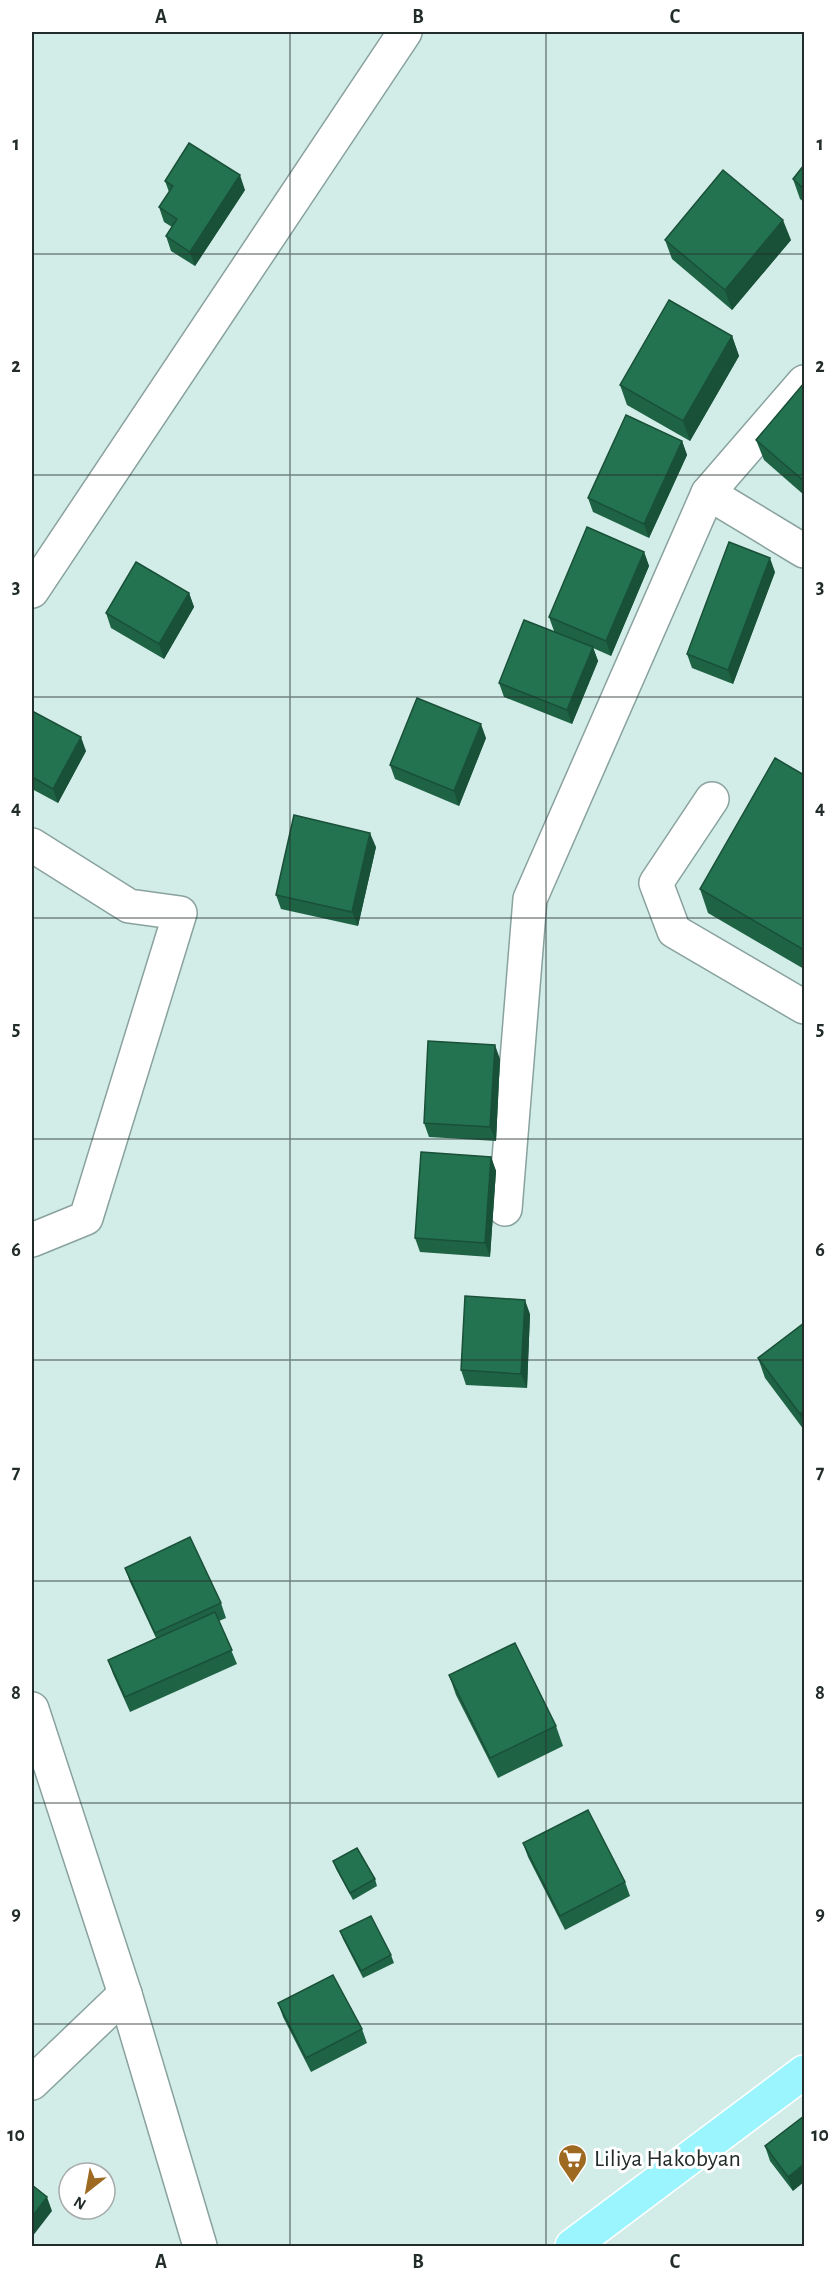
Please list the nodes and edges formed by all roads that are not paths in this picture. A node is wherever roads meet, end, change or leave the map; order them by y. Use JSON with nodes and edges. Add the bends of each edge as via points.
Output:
{"nodes":[{"id":1,"x":405,"y":32,"type":"edge"},
{"id":2,"x":804,"y":382,"type":"edge"},
{"id":3,"x":708,"y":493,"type":"junction"},
{"id":4,"x":804,"y":550,"type":"edge"},
{"id":5,"x":32,"y":591,"type":"edge"},
{"id":6,"x":712,"y":799,"type":"dead end"},
{"id":7,"x":32,"y":845,"type":"edge"},
{"id":8,"x":804,"y":1007,"type":"edge"},
{"id":9,"x":505,"y":1209,"type":"dead end"},
{"id":10,"x":32,"y":1240,"type":"edge"},
{"id":11,"x":32,"y":1709,"type":"edge"},
{"id":12,"x":124,"y":1994,"type":"junction"},
{"id":13,"x":804,"y":2072,"type":"edge"},
{"id":14,"x":32,"y":2083,"type":"edge"},
{"id":15,"x":200,"y":2247,"type":"edge"},
{"id":16,"x":572,"y":2247,"type":"edge"}],
"edges":[{"from":1,"to":5,"type":"street"},
{"from":2,"to":3,"type":"street"},
{"from":3,"to":4,"type":"street"},
{"from":3,"to":9,"type":"street","via":[[530,899]]},
{"from":6,"to":8,"type":"street","via":[[656,883],[674,931]]},
{"from":7,"to":10,"type":"street","via":[[129,906],[180,913],[86,1218]]},
{"from":11,"to":12,"type":"street"},
{"from":12,"to":14,"type":"street"},
{"from":12,"to":15,"type":"street"},
{"from":13,"to":16,"type":"main road"}]}
